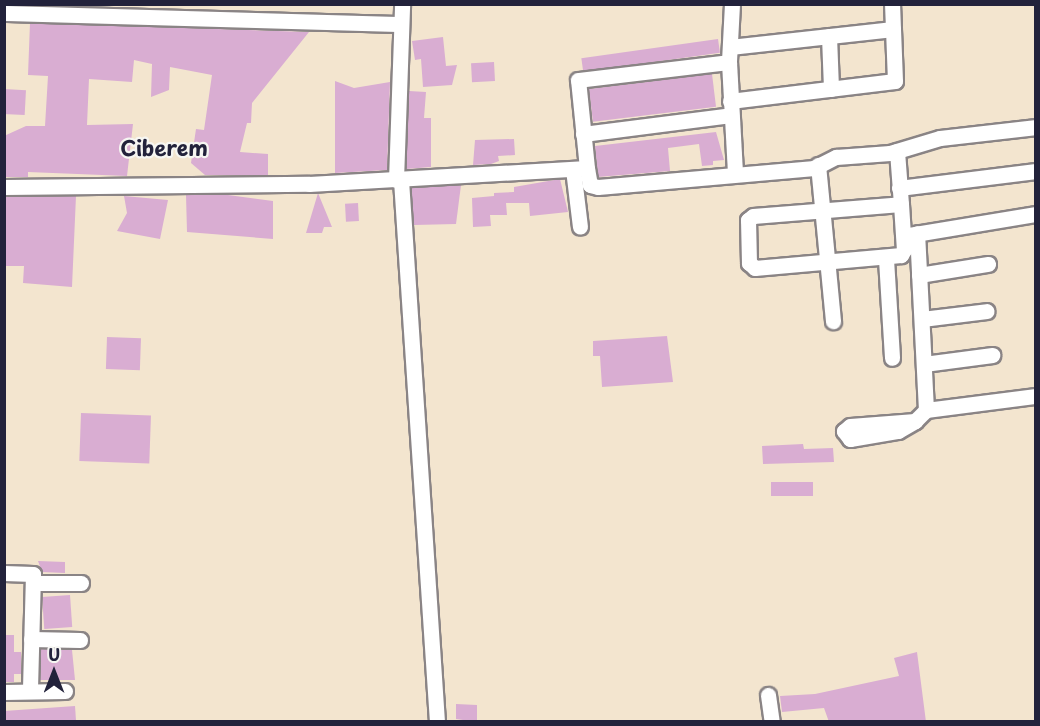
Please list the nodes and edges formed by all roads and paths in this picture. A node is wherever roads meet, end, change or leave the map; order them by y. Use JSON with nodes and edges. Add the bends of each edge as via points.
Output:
{"nodes":[{"id":1,"x":402,"y":4,"type":"edge"},
{"id":2,"x":732,"y":4,"type":"edge"},
{"id":3,"x":892,"y":4,"type":"edge"},
{"id":4,"x":4,"y":13,"type":"edge"},
{"id":5,"x":399,"y":24,"type":"junction"},
{"id":6,"x":893,"y":29,"type":"junction"},
{"id":7,"x":829,"y":36,"type":"junction"},
{"id":8,"x":730,"y":55,"type":"junction"},
{"id":9,"x":831,"y":89,"type":"junction"},
{"id":10,"x":731,"y":108,"type":"junction"},
{"id":11,"x":1035,"y":126,"type":"edge"},
{"id":12,"x":583,"y":134,"type":"junction"},
{"id":13,"x":897,"y":151,"type":"junction"},
{"id":14,"x":818,"y":165,"type":"junction"},
{"id":15,"x":580,"y":169,"type":"junction"},
{"id":16,"x":1035,"y":171,"type":"edge"},
{"id":17,"x":735,"y":174,"type":"junction"},
{"id":18,"x":398,"y":180,"type":"junction"},
{"id":19,"x":4,"y":187,"type":"edge"},
{"id":20,"x":900,"y":196,"type":"junction"},
{"id":21,"x":823,"y":211,"type":"junction"},
{"id":22,"x":1035,"y":214,"type":"edge"},
{"id":23,"x":580,"y":228,"type":"dead end"},
{"id":24,"x":910,"y":234,"type":"junction"},
{"id":25,"x":886,"y":259,"type":"junction"},
{"id":26,"x":828,"y":263,"type":"junction"},
{"id":27,"x":988,"y":264,"type":"dead end"},
{"id":28,"x":920,"y":275,"type":"junction"},
{"id":29,"x":987,"y":311,"type":"dead end"},
{"id":30,"x":922,"y":319,"type":"junction"},
{"id":31,"x":833,"y":321,"type":"dead end"},
{"id":32,"x":992,"y":355,"type":"dead end"},
{"id":33,"x":892,"y":358,"type":"dead end"},
{"id":34,"x":924,"y":364,"type":"junction"},
{"id":35,"x":1035,"y":396,"type":"edge"},
{"id":36,"x":926,"y":410,"type":"junction"},
{"id":37,"x":915,"y":422,"type":"dead end"},
{"id":38,"x":4,"y":573,"type":"edge"},
{"id":39,"x":33,"y":583,"type":"junction"},
{"id":40,"x":81,"y":583,"type":"dead end"},
{"id":41,"x":31,"y":639,"type":"junction"},
{"id":42,"x":80,"y":640,"type":"dead end"},
{"id":43,"x":30,"y":691,"type":"junction"},
{"id":44,"x":65,"y":691,"type":"dead end"},
{"id":45,"x":4,"y":692,"type":"edge"},
{"id":46,"x":768,"y":694,"type":"dead end"},
{"id":47,"x":438,"y":722,"type":"edge"},
{"id":48,"x":772,"y":722,"type":"edge"}],
"edges":[{"from":1,"to":5,"type":"street"},
{"from":2,"to":8,"type":"street"},
{"from":3,"to":6,"type":"street"},
{"from":4,"to":5,"type":"street"},
{"from":5,"to":18,"type":"street"},
{"from":6,"to":7,"type":"street"},
{"from":6,"to":9,"type":"street","via":[[895,81]]},
{"from":7,"to":8,"type":"street"},
{"from":7,"to":9,"type":"street"},
{"from":8,"to":10,"type":"street"},
{"from":8,"to":12,"type":"street","via":[[578,80]]},
{"from":9,"to":10,"type":"street"},
{"from":10,"to":12,"type":"street"},
{"from":10,"to":17,"type":"street"},
{"from":11,"to":13,"type":"street","via":[[940,138]]},
{"from":12,"to":15,"type":"street"},
{"from":13,"to":14,"type":"street","via":[[836,157]]},
{"from":13,"to":20,"type":"street"},
{"from":14,"to":17,"type":"street"},
{"from":14,"to":21,"type":"street"},
{"from":15,"to":17,"type":"street","via":[[590,185],[598,187]]},
{"from":15,"to":18,"type":"street"},
{"from":15,"to":23,"type":"street"},
{"from":16,"to":20,"type":"street"},
{"from":18,"to":19,"type":"street"},
{"from":18,"to":47,"type":"street"},
{"from":20,"to":21,"type":"street"},
{"from":20,"to":24,"type":"street"},
{"from":21,"to":26,"type":"street"},
{"from":21,"to":26,"type":"street","via":[[750,218],[749,262],[755,268]]},
{"from":22,"to":24,"type":"street"},
{"from":24,"to":25,"type":"street","via":[[901,255]]},
{"from":24,"to":28,"type":"street"},
{"from":25,"to":26,"type":"street"},
{"from":25,"to":33,"type":"street"},
{"from":26,"to":31,"type":"street"},
{"from":27,"to":28,"type":"street"},
{"from":28,"to":30,"type":"street"},
{"from":29,"to":30,"type":"street"},
{"from":30,"to":34,"type":"street"},
{"from":32,"to":34,"type":"street"},
{"from":34,"to":36,"type":"street"},
{"from":35,"to":36,"type":"street"},
{"from":36,"to":37,"type":"street"},
{"from":38,"to":39,"type":"street","via":[[33,574]]},
{"from":39,"to":40,"type":"street"},
{"from":39,"to":41,"type":"street"},
{"from":41,"to":42,"type":"street"},
{"from":41,"to":43,"type":"street"},
{"from":43,"to":44,"type":"street"},
{"from":43,"to":45,"type":"street"},
{"from":46,"to":48,"type":"street"}]}
